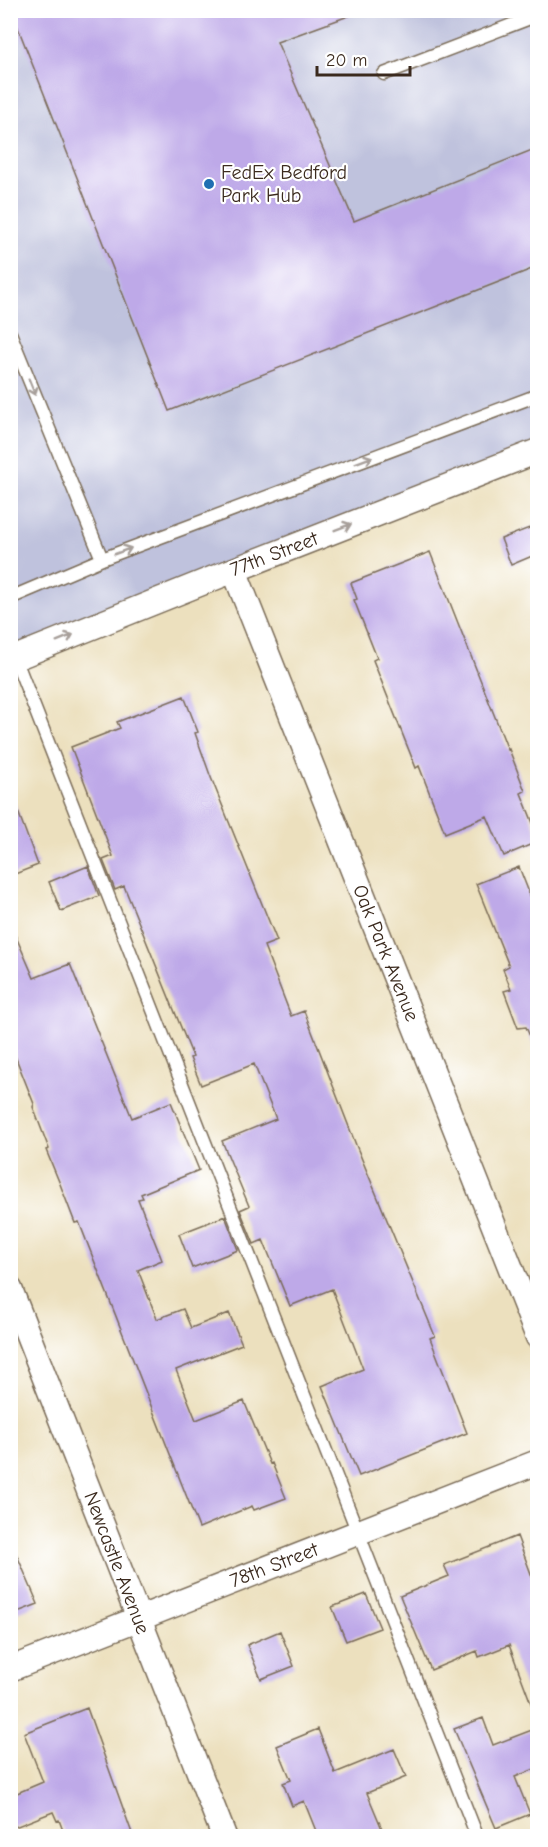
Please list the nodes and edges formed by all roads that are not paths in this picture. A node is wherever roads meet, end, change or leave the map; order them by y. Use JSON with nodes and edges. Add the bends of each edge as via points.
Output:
{"nodes":[{"id":1,"x":537,"y":15,"type":"edge"},
{"id":2,"x":384,"y":74,"type":"dead end"},
{"id":3,"x":10,"y":333,"type":"edge"},
{"id":4,"x":537,"y":395,"type":"edge"},
{"id":5,"x":537,"y":451,"type":"edge"},
{"id":6,"x":102,"y":559,"type":"junction"},
{"id":7,"x":234,"y":570,"type":"junction"},
{"id":8,"x":10,"y":598,"type":"edge"},
{"id":9,"x":13,"y":659,"type":"edge"},
{"id":10,"x":10,"y":1289,"type":"edge"},
{"id":11,"x":537,"y":1337,"type":"edge"},
{"id":12,"x":537,"y":1462,"type":"edge"},
{"id":13,"x":358,"y":1532,"type":"junction"},
{"id":14,"x":138,"y":1618,"type":"junction"},
{"id":15,"x":10,"y":1669,"type":"edge"},
{"id":16,"x":224,"y":1836,"type":"edge"},
{"id":17,"x":477,"y":1836,"type":"edge"}],
"edges":[{"from":1,"to":2,"type":"lane"},
{"from":3,"to":6,"type":"lane","one_way":true},
{"from":6,"to":4,"type":"lane","one_way":true},
{"from":7,"to":5,"type":"street","name":"77th Street","one_way":true},
{"from":6,"to":8,"type":"lane"},
{"from":9,"to":7,"type":"street","name":"77th Street","one_way":true},
{"from":7,"to":11,"type":"street","name":"Oak Park Avenue"},
{"from":9,"to":13,"type":"lane"},
{"from":10,"to":14,"type":"street","name":"Newcastle Avenue"},
{"from":12,"to":13,"type":"street","name":"78th Street"},
{"from":13,"to":14,"type":"street","name":"78th Street"},
{"from":13,"to":17,"type":"lane"},
{"from":14,"to":15,"type":"street","name":"78th Street"},
{"from":14,"to":16,"type":"street","name":"Newcastle Avenue"}]}
